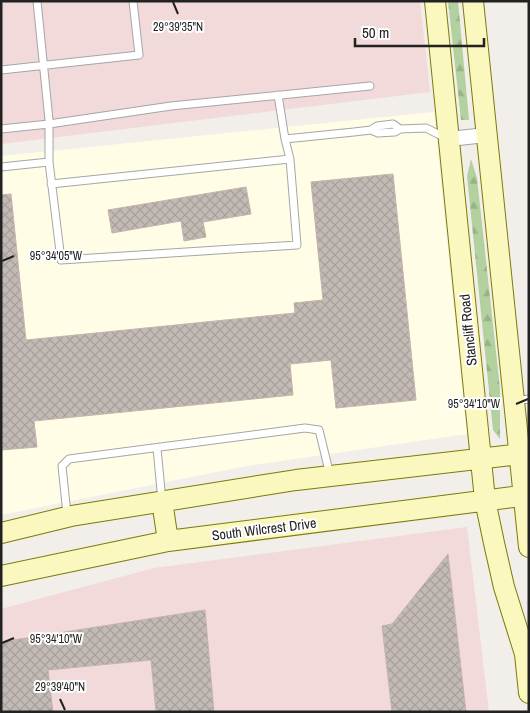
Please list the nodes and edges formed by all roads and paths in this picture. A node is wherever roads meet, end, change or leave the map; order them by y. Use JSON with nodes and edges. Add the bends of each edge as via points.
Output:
{"nodes":[{"id":1,"x":37,"y":1,"type":"edge"},
{"id":2,"x":133,"y":1,"type":"edge"},
{"id":3,"x":435,"y":1,"type":"edge"},
{"id":4,"x":472,"y":1,"type":"edge"},
{"id":5,"x":44,"y":66,"type":"junction"},
{"id":6,"x":1,"y":70,"type":"edge"},
{"id":7,"x":370,"y":86,"type":"dead end"},
{"id":8,"x":278,"y":95,"type":"junction"},
{"id":9,"x":49,"y":124,"type":"junction"},
{"id":10,"x":1,"y":129,"type":"edge"},
{"id":11,"x":486,"y":135,"type":"junction"},
{"id":12,"x":285,"y":139,"type":"junction"},
{"id":13,"x":449,"y":139,"type":"junction"},
{"id":14,"x":290,"y":160,"type":"junction"},
{"id":15,"x":49,"y":162,"type":"junction"},
{"id":16,"x":1,"y":167,"type":"edge"},
{"id":17,"x":52,"y":184,"type":"junction"},
{"id":18,"x":522,"y":400,"type":"edge"},
{"id":19,"x":157,"y":448,"type":"junction"},
{"id":20,"x":524,"y":454,"type":"edge"},
{"id":21,"x":481,"y":459,"type":"junction"},
{"id":22,"x":330,"y":476,"type":"junction"},
{"id":23,"x":526,"y":496,"type":"edge"},
{"id":24,"x":485,"y":500,"type":"junction"},
{"id":25,"x":162,"y":501,"type":"junction"},
{"id":26,"x":67,"y":517,"type":"junction"},
{"id":27,"x":1,"y":533,"type":"edge"},
{"id":28,"x":168,"y":541,"type":"junction"},
{"id":29,"x":529,"y":547,"type":"edge"},
{"id":30,"x":1,"y":576,"type":"edge"},
{"id":31,"x":529,"y":631,"type":"edge"},
{"id":32,"x":525,"y":654,"type":"junction"},
{"id":33,"x":529,"y":693,"type":"edge"}],
"edges":[{"from":1,"to":5,"type":"lane"},
{"from":2,"to":5,"type":"lane","via":[[139,55]]},
{"from":3,"to":13,"type":"street","name":"Stancliff Road"},
{"from":4,"to":11,"type":"street"},
{"from":5,"to":6,"type":"lane"},
{"from":5,"to":9,"type":"lane"},
{"from":7,"to":8,"type":"lane"},
{"from":8,"to":9,"type":"lane","via":[[171,106]]},
{"from":8,"to":12,"type":"lane"},
{"from":9,"to":10,"type":"lane"},
{"from":9,"to":15,"type":"lane"},
{"from":11,"to":13,"type":"street"},
{"from":11,"to":18,"type":"street"},
{"from":12,"to":13,"type":"lane","via":[[426,128]]},
{"from":12,"to":14,"type":"lane"},
{"from":13,"to":21,"type":"street","name":"Stancliff Road"},
{"from":14,"to":17,"type":"lane"},
{"from":14,"to":17,"type":"lane","via":[[297,245],[61,260]]},
{"from":15,"to":16,"type":"lane"},
{"from":15,"to":17,"type":"lane"},
{"from":18,"to":20,"type":"street"},
{"from":19,"to":22,"type":"lane","via":[[305,428],[319,430]]},
{"from":19,"to":25,"type":"lane"},
{"from":19,"to":26,"type":"lane","via":[[69,459],[62,466]]},
{"from":20,"to":21,"type":"street"},
{"from":20,"to":23,"type":"street"},
{"from":21,"to":22,"type":"street"},
{"from":21,"to":24,"type":"street","name":"Stancliff Road"},
{"from":22,"to":25,"type":"street"},
{"from":23,"to":24,"type":"street","name":"South Wilcrest Drive"},
{"from":23,"to":29,"type":"street"},
{"from":24,"to":28,"type":"street","name":"South Wilcrest Drive"},
{"from":24,"to":32,"type":"street","name":"Stancliff Road","via":[[504,587]]},
{"from":25,"to":26,"type":"street"},
{"from":25,"to":28,"type":"street"},
{"from":26,"to":27,"type":"street"},
{"from":28,"to":30,"type":"street","name":"South Wilcrest Drive"},
{"from":31,"to":32,"type":"street","name":"Stancliff Road"},
{"from":32,"to":33,"type":"street","name":"Stancliff Road"}]}
